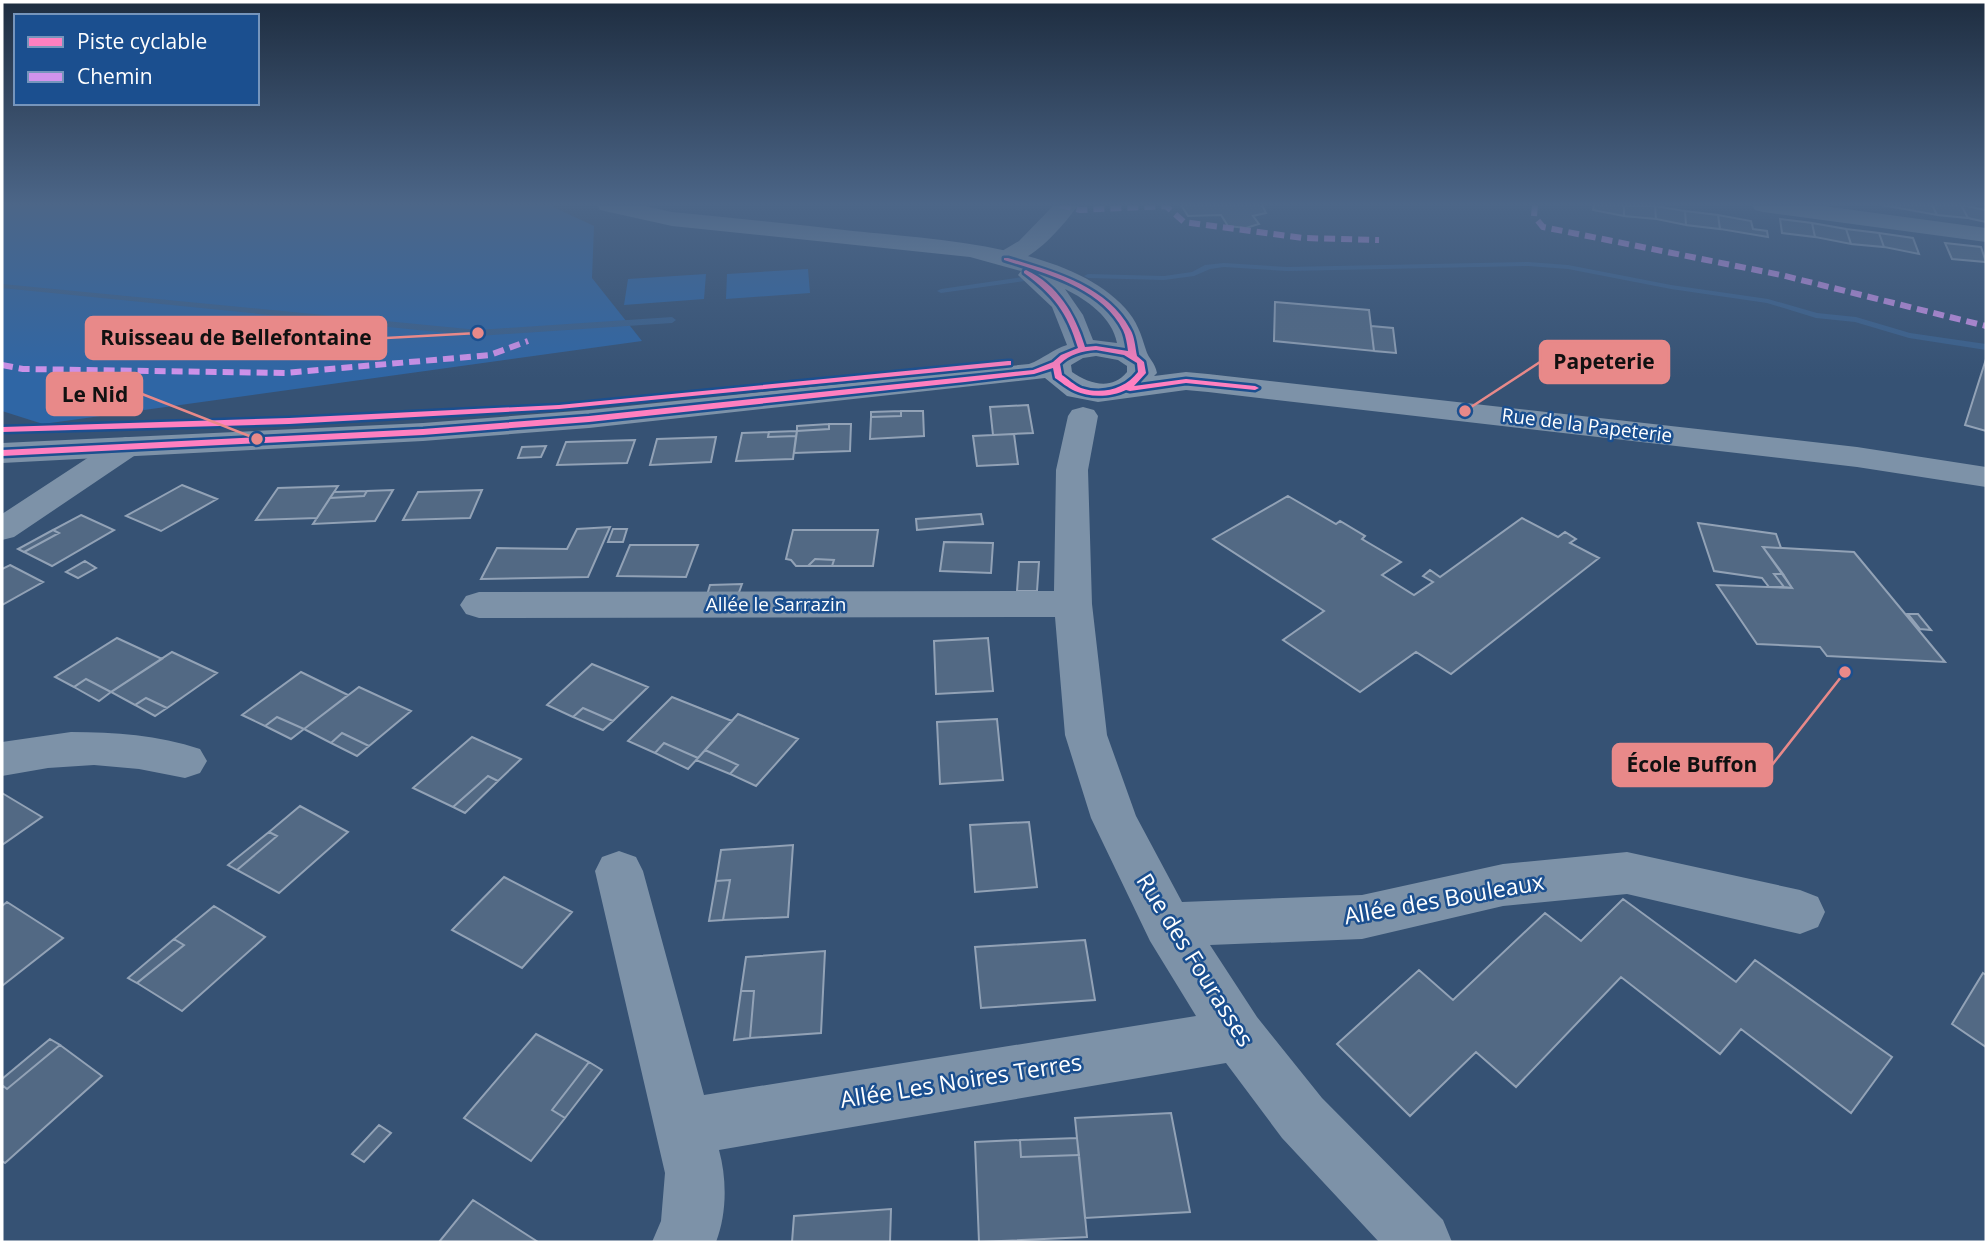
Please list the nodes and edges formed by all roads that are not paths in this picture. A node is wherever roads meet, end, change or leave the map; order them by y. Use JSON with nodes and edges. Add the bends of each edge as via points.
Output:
{"nodes":[{"id":1,"x":1012,"y":263,"type":"edge"},
{"id":2,"x":1019,"y":263,"type":"edge"},
{"id":3,"x":1082,"y":349,"type":"junction"},
{"id":4,"x":1137,"y":361,"type":"junction"},
{"id":5,"x":1056,"y":376,"type":"junction"},
{"id":6,"x":1186,"y":381,"type":"junction"},
{"id":7,"x":1120,"y":390,"type":"junction"},
{"id":8,"x":1083,"y":416,"type":"junction"},
{"id":9,"x":126,"y":447,"type":"junction"},
{"id":10,"x":2,"y":453,"type":"edge"},
{"id":11,"x":1986,"y":477,"type":"edge"},
{"id":12,"x":2,"y":529,"type":"edge"},
{"id":13,"x":479,"y":604,"type":"dead end"},
{"id":14,"x":1073,"y":604,"type":"junction"},
{"id":15,"x":2,"y":759,"type":"edge"},
{"id":16,"x":185,"y":761,"type":"dead end"},
{"id":17,"x":619,"y":871,"type":"dead end"},
{"id":18,"x":1800,"y":912,"type":"dead end"},
{"id":19,"x":1168,"y":925,"type":"junction"},
{"id":20,"x":1238,"y":1035,"type":"junction"},
{"id":21,"x":684,"y":1127,"type":"junction"},
{"id":22,"x":683,"y":1242,"type":"edge"},
{"id":23,"x":1421,"y":1242,"type":"edge"}],
"edges":[{"from":1,"to":3,"type":"street","via":[[1056,294],[1074,318]]},
{"from":2,"to":4,"type":"street","via":[[1058,275],[1099,299],[1127,330]]},
{"from":3,"to":4,"type":"street","name":"Rue de la Papeterie","via":[[1110,349]]},
{"from":3,"to":5,"type":"street","via":[[1070,353]]},
{"from":4,"to":6,"type":"street","name":"Rue de la Papeterie"},
{"from":4,"to":7,"type":"street","via":[[1141,379]]},
{"from":5,"to":7,"type":"street","name":"Rue de la Papeterie","via":[[1092,392]]},
{"from":5,"to":8,"type":"street"},
{"from":5,"to":9,"type":"street","via":[[423,432]]},
{"from":6,"to":7,"type":"street","name":"Rue de la Papeterie"},
{"from":6,"to":11,"type":"street","name":"Rue de la Papeterie","via":[[1857,457]]},
{"from":7,"to":8,"type":"street"},
{"from":8,"to":14,"type":"street","name":"Rue des Fourasses","via":[[1072,470]]},
{"from":9,"to":10,"type":"street"},
{"from":9,"to":12,"type":"street"},
{"from":13,"to":14,"type":"street","name":"Allée le Sarrazin"},
{"from":14,"to":19,"type":"street","name":"Rue des Fourasses","via":[[1086,735],[1114,818]]},
{"from":15,"to":16,"type":"street","via":[[90,748],[145,751]]},
{"from":17,"to":21,"type":"street"},
{"from":18,"to":19,"type":"street","name":"Allée des Bouleaux","via":[[1627,873],[1503,885],[1362,917]]},
{"from":19,"to":20,"type":"street","name":"Rue des Fourasses"},
{"from":20,"to":21,"type":"street","name":"Allée Les Noires Terres"},
{"from":20,"to":23,"type":"street","name":"Rue des Fourasses","via":[[1302,1118]]},
{"from":21,"to":22,"type":"street","via":[[695,1172],[691,1227]]}]}
